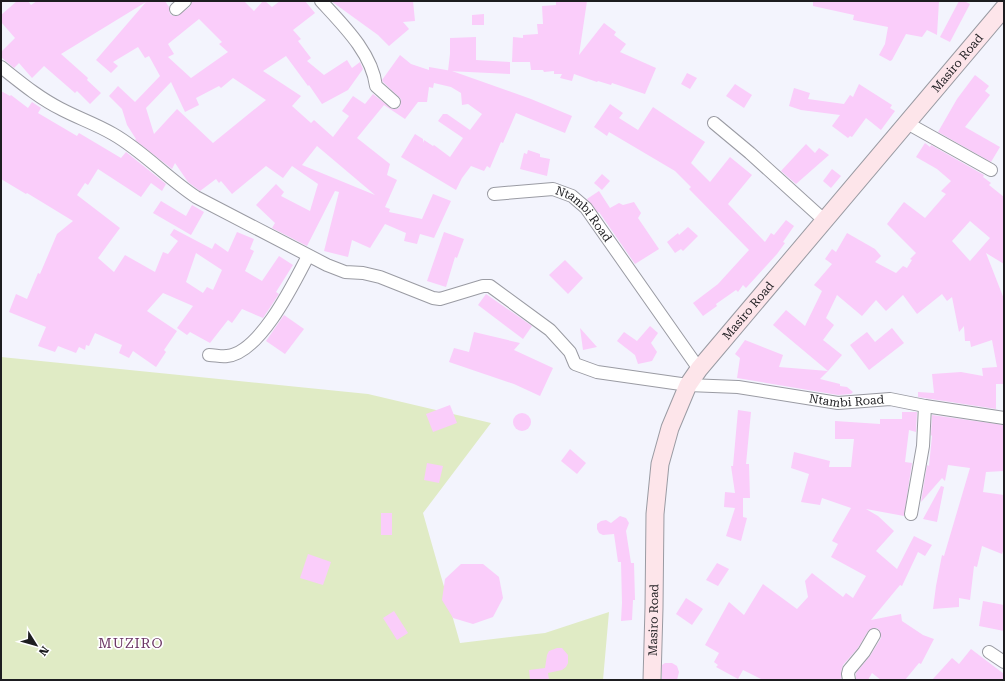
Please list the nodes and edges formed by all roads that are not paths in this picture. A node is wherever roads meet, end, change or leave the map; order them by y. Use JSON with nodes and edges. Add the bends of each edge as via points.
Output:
{"nodes":[{"id":1,"x":186,"y":1,"type":"edge"},
{"id":2,"x":321,"y":1,"type":"edge"},
{"id":3,"x":1004,"y":8,"type":"edge"},
{"id":4,"x":176,"y":9,"type":"dead end"},
{"id":5,"x":1,"y":67,"type":"edge"},
{"id":6,"x":394,"y":102,"type":"dead end"},
{"id":7,"x":714,"y":123,"type":"dead end"},
{"id":8,"x":907,"y":123,"type":"junction"},
{"id":9,"x":991,"y":170,"type":"dead end"},
{"id":10,"x":494,"y":194,"type":"dead end"},
{"id":11,"x":825,"y":220,"type":"junction"},
{"id":12,"x":308,"y":256,"type":"junction"},
{"id":13,"x":209,"y":355,"type":"dead end"},
{"id":14,"x":699,"y":369,"type":"junction"},
{"id":15,"x":688,"y":385,"type":"junction"},
{"id":16,"x":925,"y":406,"type":"junction"},
{"id":17,"x":1004,"y":418,"type":"edge"},
{"id":18,"x":911,"y":514,"type":"dead end"},
{"id":19,"x":874,"y":635,"type":"dead end"},
{"id":20,"x":989,"y":652,"type":"dead end"},
{"id":21,"x":1004,"y":662,"type":"edge"},
{"id":22,"x":652,"y":680,"type":"edge"},
{"id":23,"x":849,"y":680,"type":"edge"}],
"edges":[{"from":1,"to":4,"type":"street"},
{"from":2,"to":6,"type":"street","via":[[355,39],[375,75],[376,86]]},
{"from":3,"to":8,"type":"main road","name":"Masiro Road"},
{"from":5,"to":12,"type":"street","name":"Ntambi Road","via":[[42,99],[130,144],[196,197]]},
{"from":7,"to":11,"type":"street"},
{"from":8,"to":9,"type":"street"},
{"from":8,"to":11,"type":"main road","name":"Masiro Road"},
{"from":10,"to":14,"type":"street","name":"Ntambi Road","via":[[552,189],[572,196],[586,208]]},
{"from":11,"to":14,"type":"main road","name":"Masiro Road"},
{"from":12,"to":13,"type":"street","via":[[276,314],[251,343],[228,356]]},
{"from":12,"to":15,"type":"street","name":"Ntambi Road","via":[[335,269],[380,277],[433,298],[440,299],[490,286],[550,330],[570,352],[575,364],[597,372]]},
{"from":14,"to":15,"type":"main road","name":"Masiro Road"},
{"from":15,"to":16,"type":"street","name":"Ntambi Road","via":[[738,387],[838,403],[890,399]]},
{"from":15,"to":22,"type":"main road","name":"Masiro Road","via":[[670,428],[660,464],[655,514]]},
{"from":16,"to":17,"type":"street","name":"Ntambi Road"},
{"from":16,"to":18,"type":"street","via":[[923,446]]},
{"from":19,"to":23,"type":"street","via":[[849,670]]},
{"from":20,"to":21,"type":"street"}]}
